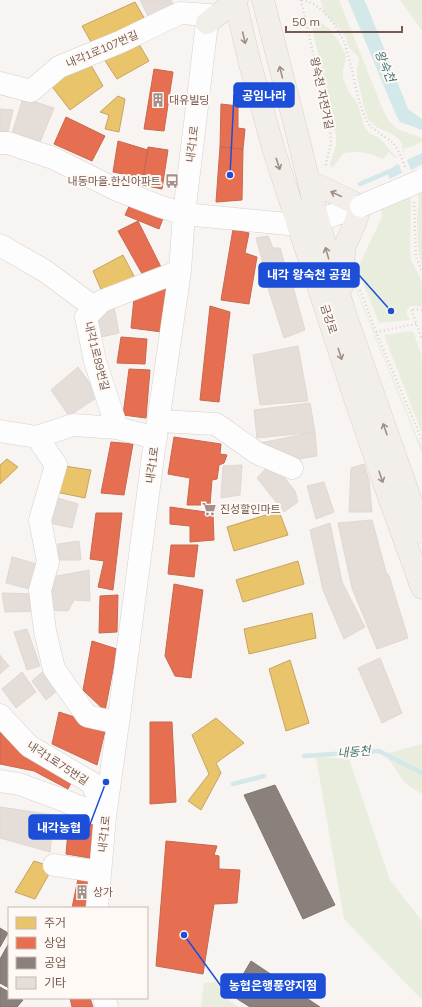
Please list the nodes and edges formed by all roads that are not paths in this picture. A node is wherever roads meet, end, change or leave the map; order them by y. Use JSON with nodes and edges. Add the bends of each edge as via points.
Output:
{"nodes":[{"id":1,"x":236,"y":0,"type":"edge"},
{"id":2,"x":263,"y":0,"type":"edge"},
{"id":3,"x":209,"y":12,"type":"edge"},
{"id":4,"x":0,"y":83,"type":"edge"},
{"id":5,"x":0,"y":143,"type":"edge"},
{"id":6,"x":308,"y":181,"type":"junction"},
{"id":7,"x":414,"y":182,"type":"edge"},
{"id":8,"x":361,"y":206,"type":"junction"},
{"id":9,"x":184,"y":214,"type":"junction"},
{"id":10,"x":308,"y":222,"type":"junction"},
{"id":11,"x":0,"y":245,"type":"edge"},
{"id":12,"x":180,"y":271,"type":"junction"},
{"id":13,"x":95,"y":308,"type":"junction"},
{"id":14,"x":344,"y":311,"type":"junction"},
{"id":15,"x":117,"y":428,"type":"junction"},
{"id":16,"x":157,"y":429,"type":"junction"},
{"id":17,"x":0,"y":431,"type":"edge"},
{"id":18,"x":37,"y":437,"type":"junction"},
{"id":19,"x":292,"y":468,"type":"dead end"},
{"id":20,"x":422,"y":532,"type":"edge"},
{"id":21,"x":422,"y":588,"type":"edge"},
{"id":22,"x":0,"y":715,"type":"edge"},
{"id":23,"x":118,"y":723,"type":"junction"},
{"id":24,"x":0,"y":781,"type":"edge"},
{"id":25,"x":105,"y":817,"type":"junction"},
{"id":26,"x":54,"y":865,"type":"dead end"},
{"id":27,"x":100,"y":872,"type":"junction"},
{"id":28,"x":97,"y":907,"type":"edge"}],
"edges":[{"from":1,"to":3,"type":"main road"},
{"from":1,"to":10,"type":"main road","name":"금강로","one_way":true,"via":[[250,64],[274,151]]},
{"from":6,"to":2,"type":"main road","name":"금강로","one_way":true},
{"from":3,"to":4,"type":"street","name":"내각1로107번길","via":[[180,12],[120,42],[59,67],[31,91]]},
{"from":3,"to":9,"type":"street","name":"내각1로"},
{"from":5,"to":9,"type":"street","via":[[8,143],[53,158],[117,190]]},
{"from":8,"to":6,"type":"main road","one_way":true},
{"from":6,"to":10,"type":"main road","name":"금강로"},
{"from":7,"to":8,"type":"street","bridge":true},
{"from":8,"to":10,"type":"street"},
{"from":8,"to":14,"type":"main road","via":[[345,246],[342,272]]},
{"from":9,"to":10,"type":"street"},
{"from":9,"to":12,"type":"street","name":"내각1로"},
{"from":14,"to":10,"type":"main road","name":"금강로","one_way":true},
{"from":10,"to":21,"type":"main road","name":"금강로","one_way":true,"via":[[355,400]]},
{"from":11,"to":13,"type":"street","via":[[45,271]]},
{"from":12,"to":13,"type":"street","name":"내각1로89번길","via":[[102,301]]},
{"from":12,"to":16,"type":"street","name":"내각1로"},
{"from":13,"to":15,"type":"street","name":"내각1로89번길","via":[[86,317],[95,361]]},
{"from":20,"to":14,"type":"main road","name":"금강로","one_way":true},
{"from":15,"to":16,"type":"street"},
{"from":15,"to":18,"type":"street","via":[[73,425]]},
{"from":16,"to":19,"type":"street","via":[[216,424],[257,453]]},
{"from":16,"to":23,"type":"street","name":"내각1로"},
{"from":17,"to":18,"type":"street"},
{"from":18,"to":23,"type":"street","via":[[56,465],[40,520],[48,562],[40,590],[45,631],[54,669],[87,716]]},
{"from":22,"to":25,"type":"street","name":"내각1로75번길","via":[[29,746],[92,783]]},
{"from":23,"to":25,"type":"street","name":"내각1로"},
{"from":24,"to":25,"type":"street","via":[[18,784]]},
{"from":25,"to":27,"type":"street","name":"내각1로"},
{"from":26,"to":27,"type":"street"},
{"from":27,"to":28,"type":"street","name":"내각1로"}]}
